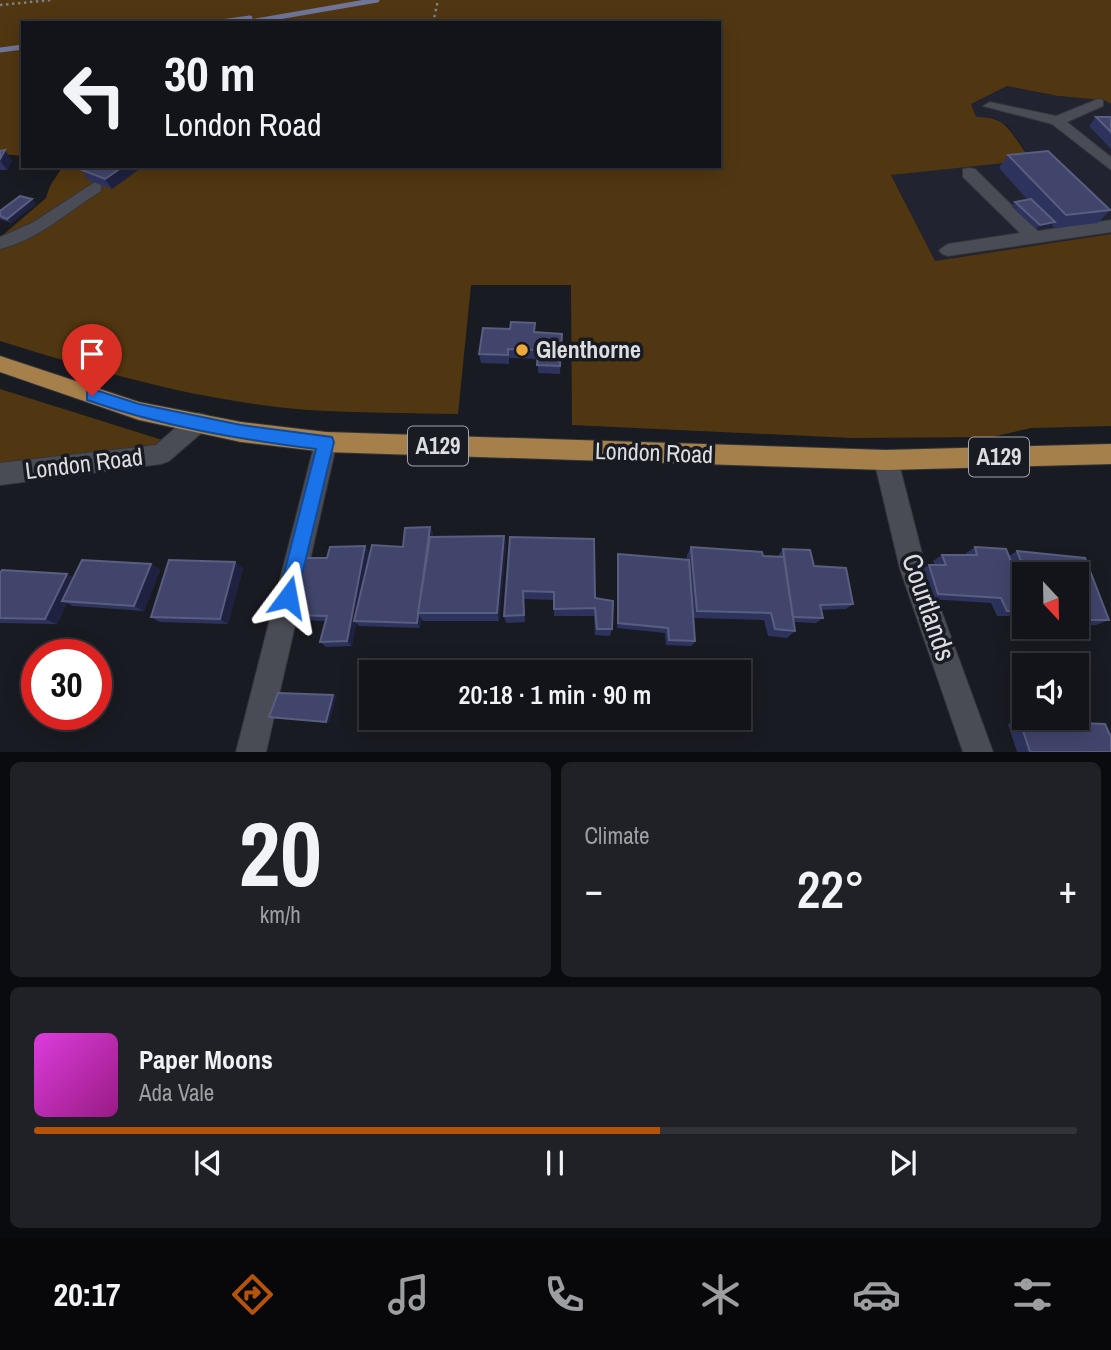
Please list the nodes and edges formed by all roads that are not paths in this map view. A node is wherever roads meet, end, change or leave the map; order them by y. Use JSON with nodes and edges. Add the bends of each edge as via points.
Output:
{"nodes":[{"id":1,"x":1098,"y":103,"type":"dead end"},
{"id":2,"x":990,"y":106,"type":"dead end"},
{"id":3,"x":1056,"y":121,"type":"junction"},
{"id":4,"x":1111,"y":165,"type":"edge"},
{"id":5,"x":970,"y":173,"type":"dead end"},
{"id":6,"x":96,"y":187,"type":"edge"},
{"id":7,"x":1111,"y":226,"type":"edge"},
{"id":8,"x":1034,"y":237,"type":"junction"},
{"id":9,"x":0,"y":243,"type":"edge"},
{"id":10,"x":948,"y":250,"type":"dead end"},
{"id":11,"x":0,"y":364,"type":"edge"},
{"id":12,"x":198,"y":422,"type":"junction"},
{"id":13,"x":326,"y":442,"type":"junction"},
{"id":14,"x":1111,"y":454,"type":"edge"},
{"id":15,"x":886,"y":460,"type":"junction"},
{"id":16,"x":0,"y":474,"type":"edge"},
{"id":17,"x":251,"y":751,"type":"edge"},
{"id":18,"x":978,"y":751,"type":"edge"}],
"edges":[{"from":1,"to":3,"type":"street"},
{"from":2,"to":3,"type":"street"},
{"from":3,"to":4,"type":"street"},
{"from":5,"to":8,"type":"street"},
{"from":6,"to":9,"type":"street","via":[[30,234]]},
{"from":7,"to":8,"type":"street"},
{"from":8,"to":10,"type":"street"},
{"from":11,"to":12,"type":"main road","name":"London Road","number":"A129","via":[[139,411]]},
{"from":12,"to":13,"type":"main road","name":"London Road","number":"A129"},
{"from":12,"to":16,"type":"street","name":"London Road","via":[[161,454]]},
{"from":13,"to":15,"type":"main road","name":"London Road","number":"A129"},
{"from":13,"to":17,"type":"street"},
{"from":14,"to":15,"type":"main road","name":"London Road","number":"A129"},
{"from":15,"to":18,"type":"street","name":"Courtlands","via":[[913,569]]}]}
